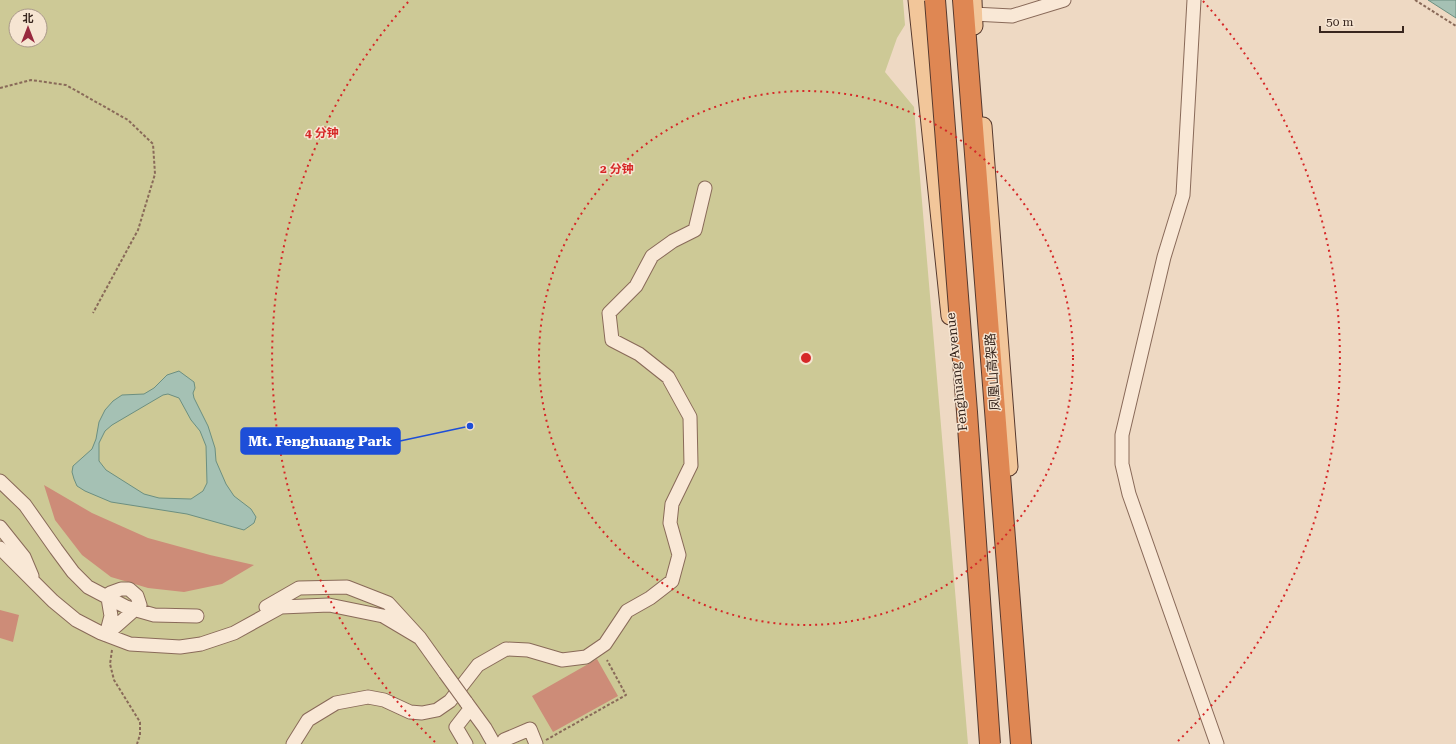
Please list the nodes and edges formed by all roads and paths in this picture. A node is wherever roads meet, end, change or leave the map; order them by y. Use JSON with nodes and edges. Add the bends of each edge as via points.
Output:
{"nodes":[{"id":1,"x":917,"y":0,"type":"edge"},
{"id":2,"x":935,"y":0,"type":"edge"},
{"id":3,"x":1064,"y":0,"type":"edge"},
{"id":4,"x":1194,"y":0,"type":"edge"},
{"id":5,"x":1415,"y":0,"type":"edge"},
{"id":6,"x":970,"y":5,"type":"edge"},
{"id":7,"x":1456,"y":26,"type":"edge"},
{"id":8,"x":0,"y":88,"type":"edge"},
{"id":9,"x":705,"y":188,"type":"dead end"},
{"id":10,"x":93,"y":313,"type":"dead end"},
{"id":11,"x":0,"y":481,"type":"edge"},
{"id":12,"x":0,"y":527,"type":"edge"},
{"id":13,"x":0,"y":548,"type":"edge"},
{"id":14,"x":35,"y":582,"type":"junction"},
{"id":15,"x":108,"y":598,"type":"junction"},
{"id":16,"x":136,"y":610,"type":"junction"},
{"id":17,"x":197,"y":616,"type":"dead end"},
{"id":18,"x":248,"y":625,"type":"junction"},
{"id":19,"x":111,"y":637,"type":"junction"},
{"id":20,"x":420,"y":638,"type":"junction"},
{"id":21,"x":607,"y":660,"type":"dead end"},
{"id":22,"x":468,"y":705,"type":"junction"},
{"id":23,"x":502,"y":742,"type":"edge"},
{"id":24,"x":540,"y":742,"type":"edge"},
{"id":25,"x":138,"y":744,"type":"edge"},
{"id":26,"x":293,"y":744,"type":"edge"},
{"id":27,"x":466,"y":744,"type":"edge"},
{"id":28,"x":990,"y":744,"type":"edge"},
{"id":29,"x":994,"y":744,"type":"edge"},
{"id":30,"x":1021,"y":744,"type":"edge"},
{"id":31,"x":1030,"y":744,"type":"edge"},
{"id":32,"x":1217,"y":744,"type":"edge"}],
"edges":[{"from":1,"to":29,"type":"main road","name":"Fenghuang Avenue"},
{"from":2,"to":28,"type":"highway","bridge":true},
{"from":3,"to":6,"type":"street","via":[[1012,16]]},
{"from":4,"to":32,"type":"street","via":[[1183,195],[1164,257],[1122,434],[1122,464],[1129,494]]},
{"from":5,"to":7,"type":"path"},
{"from":6,"to":30,"type":"highway","name":"凤凰山高架路"},
{"from":6,"to":31,"type":"main road","via":[[995,268]]},
{"from":8,"to":10,"type":"path","via":[[31,80],[66,84],[128,120],[153,144],[155,174],[138,230]]},
{"from":9,"to":26,"type":"street","via":[[695,230],[652,256],[636,286],[609,313],[612,340],[639,354],[668,377],[690,417],[691,465],[672,504],[670,523],[679,555],[672,581],[627,611],[605,644],[586,657],[562,660],[528,650],[506,649],[478,665],[450,700],[437,710],[410,712],[384,700],[368,697],[336,703],[308,720]]},
{"from":11,"to":15,"type":"street","via":[[25,505],[73,572],[88,587]]},
{"from":12,"to":14,"type":"street","via":[[24,557]]},
{"from":13,"to":14,"type":"street"},
{"from":14,"to":19,"type":"street","via":[[76,620]]},
{"from":15,"to":16,"type":"street"},
{"from":15,"to":16,"type":"street","via":[[114,591],[129,589],[137,596],[140,605]]},
{"from":15,"to":19,"type":"street"},
{"from":16,"to":17,"type":"street","via":[[154,615]]},
{"from":16,"to":19,"type":"street"},
{"from":18,"to":19,"type":"street","via":[[221,638],[180,647],[138,644]]},
{"from":18,"to":20,"type":"street","via":[[281,607],[329,605],[384,616]]},
{"from":18,"to":20,"type":"street","via":[[266,607],[299,588],[347,587],[388,603]]},
{"from":19,"to":25,"type":"path","via":[[110,664],[114,680],[140,722]]},
{"from":20,"to":22,"type":"street","bridge":true},
{"from":21,"to":24,"type":"path","via":[[626,695]]},
{"from":22,"to":23,"type":"street","via":[[480,720],[498,732]]},
{"from":22,"to":27,"type":"street","via":[[456,727]]},
{"from":23,"to":24,"type":"street","via":[[530,729]]}]}
